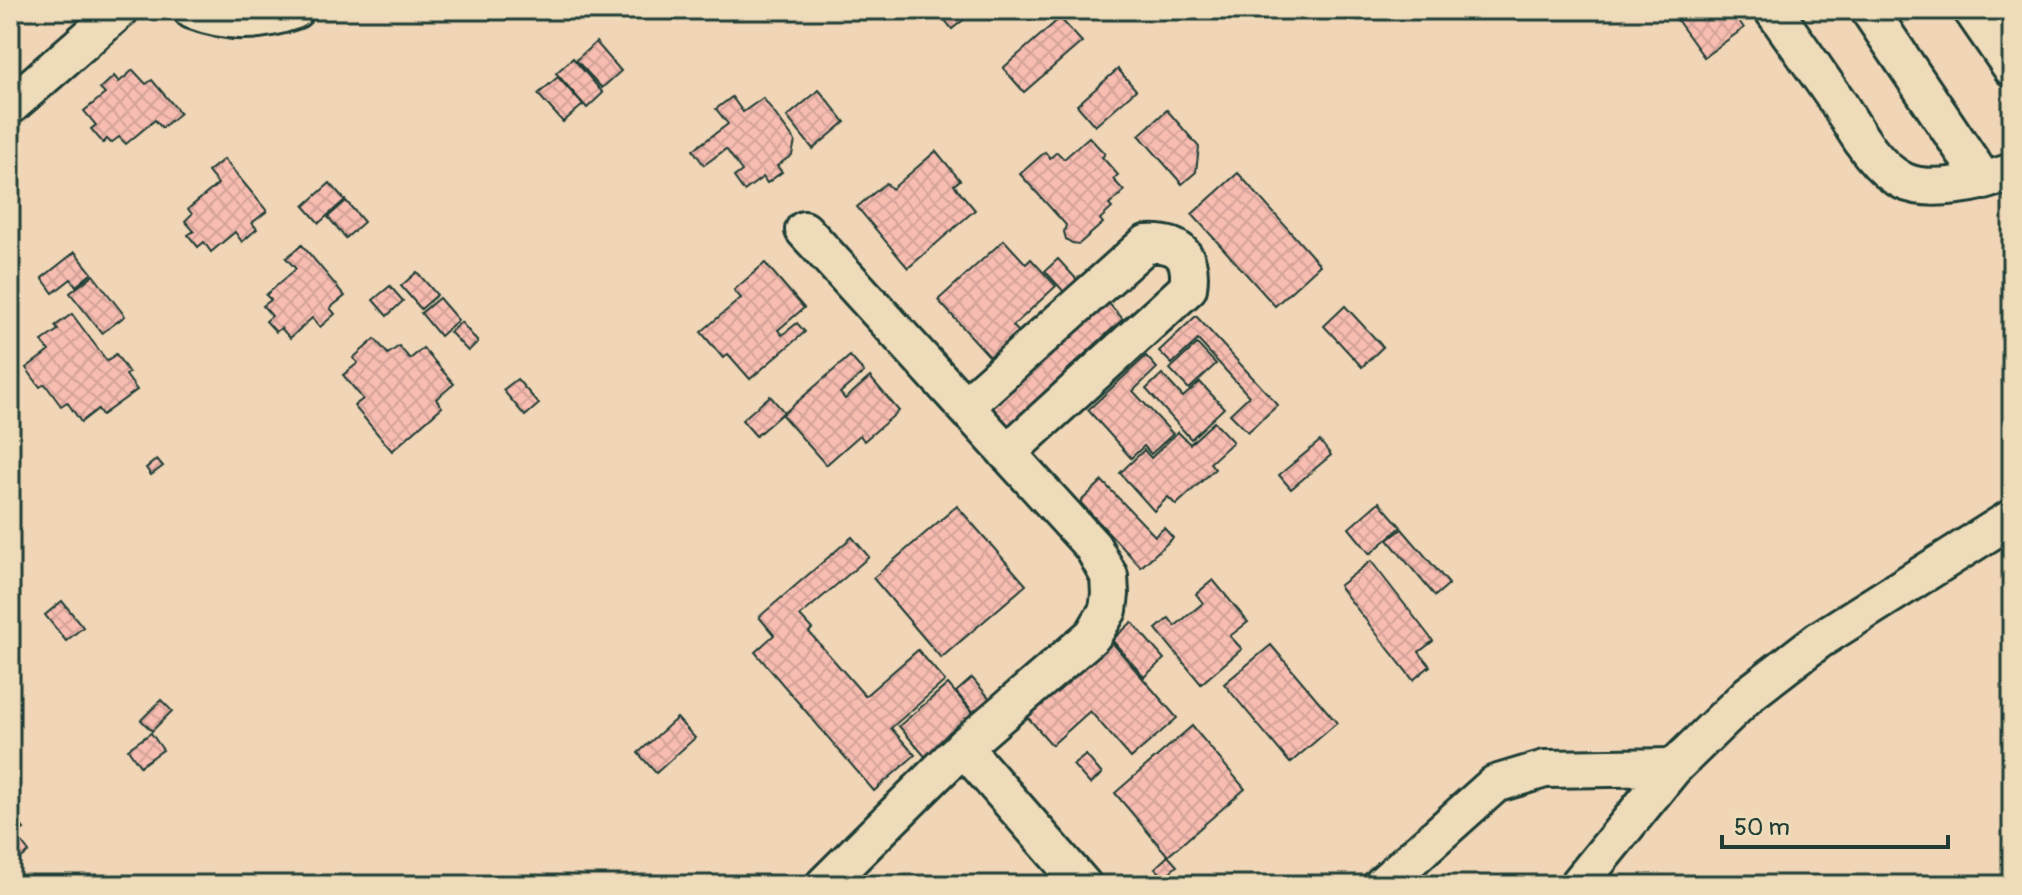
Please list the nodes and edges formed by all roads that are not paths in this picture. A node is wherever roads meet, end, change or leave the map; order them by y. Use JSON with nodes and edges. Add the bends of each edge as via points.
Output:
{"nodes":[{"id":1,"x":120,"y":10,"type":"edge"},
{"id":2,"x":192,"y":10,"type":"edge"},
{"id":3,"x":295,"y":10,"type":"edge"},
{"id":4,"x":1773,"y":10,"type":"edge"},
{"id":5,"x":1869,"y":10,"type":"edge"},
{"id":6,"x":1972,"y":10,"type":"edge"},
{"id":7,"x":2012,"y":68,"type":"edge"},
{"id":8,"x":10,"y":106,"type":"edge"},
{"id":9,"x":1998,"y":176,"type":"edge"},
{"id":10,"x":804,"y":230,"type":"dead end"},
{"id":11,"x":965,"y":406,"type":"junction"},
{"id":12,"x":1007,"y":453,"type":"junction"},
{"id":13,"x":2012,"y":518,"type":"edge"},
{"id":14,"x":963,"y":747,"type":"junction"},
{"id":15,"x":1674,"y":767,"type":"junction"},
{"id":16,"x":824,"y":885,"type":"edge"},
{"id":17,"x":1083,"y":885,"type":"edge"},
{"id":18,"x":1382,"y":885,"type":"edge"},
{"id":19,"x":1578,"y":885,"type":"edge"}],
"edges":[{"from":1,"to":8,"type":"street"},
{"from":2,"to":3,"type":"street","via":[[241,23]]},
{"from":4,"to":9,"type":"street","via":[[1869,151],[1890,173],[1914,185],[1942,186]]},
{"from":5,"to":9,"type":"street"},
{"from":6,"to":7,"type":"street"},
{"from":10,"to":11,"type":"street"},
{"from":11,"to":12,"type":"street"},
{"from":11,"to":12,"type":"street","via":[[1146,244],[1165,242],[1182,252],[1191,270],[1188,288]]},
{"from":12,"to":14,"type":"street","via":[[1093,547],[1109,576],[1108,610],[1093,635]]},
{"from":13,"to":15,"type":"street","via":[[1819,640],[1749,694]]},
{"from":14,"to":16,"type":"street"},
{"from":14,"to":17,"type":"street"},
{"from":15,"to":18,"type":"street","via":[[1545,769],[1495,784]]},
{"from":15,"to":19,"type":"street"}]}
